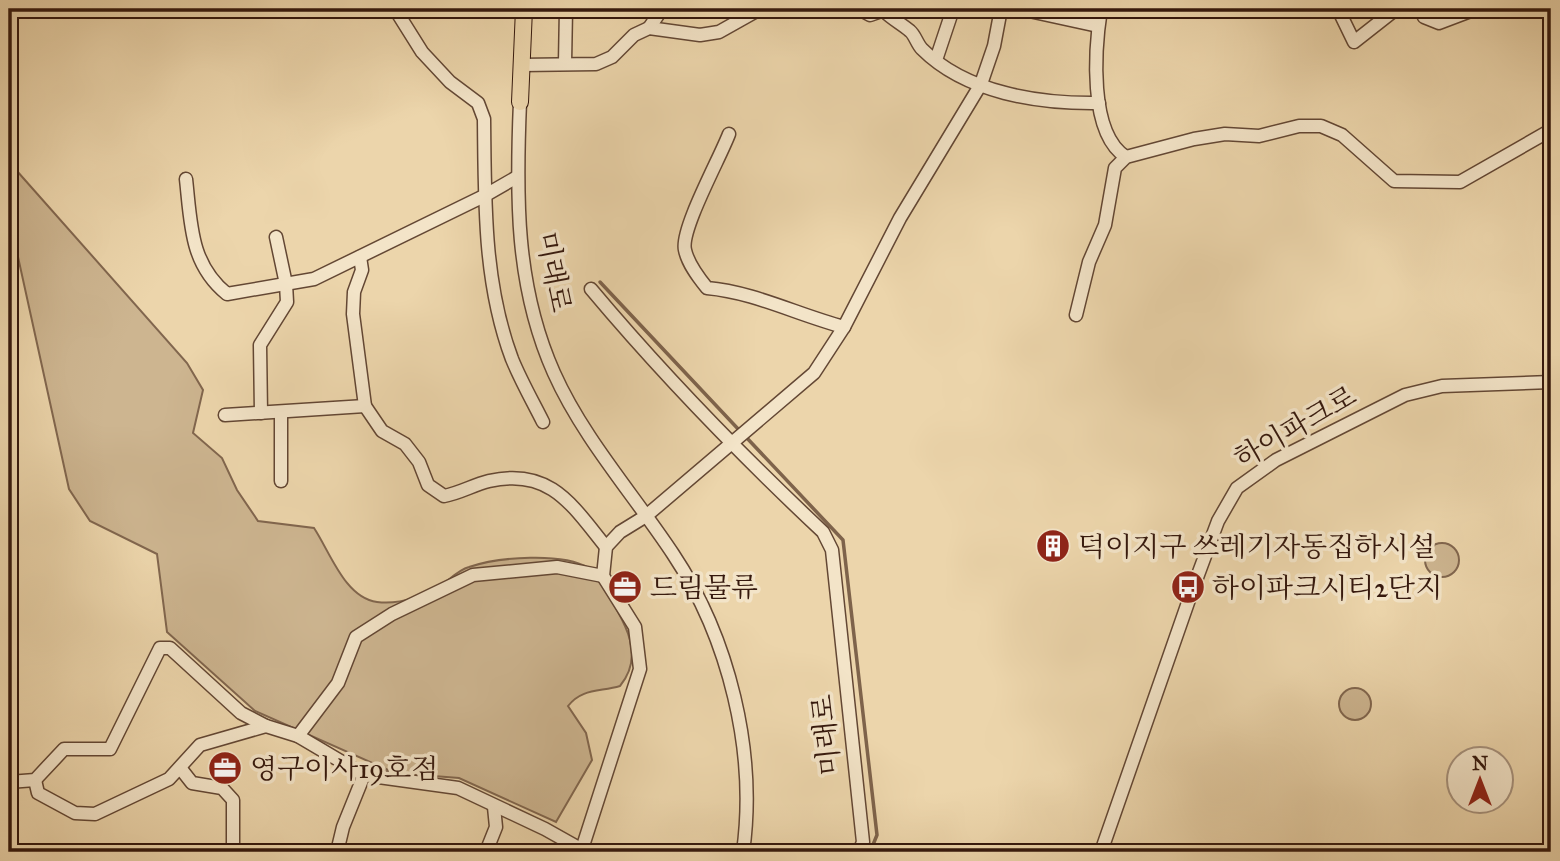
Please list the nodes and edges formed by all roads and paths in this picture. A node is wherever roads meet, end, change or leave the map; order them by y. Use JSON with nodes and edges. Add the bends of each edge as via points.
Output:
{"nodes":[{"id":1,"x":395,"y":9,"type":"edge"},
{"id":2,"x":524,"y":9,"type":"edge"},
{"id":3,"x":566,"y":9,"type":"edge"},
{"id":4,"x":662,"y":9,"type":"edge"},
{"id":5,"x":760,"y":9,"type":"edge"},
{"id":6,"x":859,"y":9,"type":"edge"},
{"id":7,"x":953,"y":9,"type":"edge"},
{"id":8,"x":1001,"y":9,"type":"edge"},
{"id":9,"x":1020,"y":9,"type":"edge"},
{"id":10,"x":1101,"y":9,"type":"edge"},
{"id":11,"x":1338,"y":9,"type":"edge"},
{"id":12,"x":1396,"y":9,"type":"edge"},
{"id":13,"x":1420,"y":9,"type":"edge"},
{"id":14,"x":1476,"y":9,"type":"edge"},
{"id":15,"x":885,"y":10,"type":"edge"},
{"id":16,"x":1098,"y":26,"type":"junction"},
{"id":17,"x":649,"y":29,"type":"junction"},
{"id":18,"x":936,"y":60,"type":"junction"},
{"id":19,"x":565,"y":63,"type":"junction"},
{"id":20,"x":521,"y":65,"type":"junction"},
{"id":21,"x":981,"y":84,"type":"junction"},
{"id":22,"x":520,"y":102,"type":"joint"},
{"id":23,"x":1099,"y":103,"type":"junction"},
{"id":24,"x":1551,"y":130,"type":"edge"},
{"id":25,"x":729,"y":134,"type":"dead end"},
{"id":26,"x":1126,"y":157,"type":"junction"},
{"id":27,"x":517,"y":177,"type":"junction"},
{"id":28,"x":186,"y":179,"type":"dead end"},
{"id":29,"x":484,"y":196,"type":"junction"},
{"id":30,"x":276,"y":237,"type":"dead end"},
{"id":31,"x":360,"y":257,"type":"junction"},
{"id":32,"x":286,"y":284,"type":"junction"},
{"id":33,"x":591,"y":289,"type":"dead end"},
{"id":34,"x":1076,"y":314,"type":"dead end"},
{"id":35,"x":844,"y":327,"type":"junction"},
{"id":36,"x":1551,"y":382,"type":"edge"},
{"id":37,"x":365,"y":406,"type":"junction"},
{"id":38,"x":281,"y":412,"type":"junction"},
{"id":39,"x":261,"y":413,"type":"junction"},
{"id":40,"x":225,"y":415,"type":"dead end"},
{"id":41,"x":543,"y":422,"type":"dead end"},
{"id":42,"x":734,"y":442,"type":"junction"},
{"id":43,"x":281,"y":481,"type":"dead end"},
{"id":44,"x":646,"y":516,"type":"junction"},
{"id":45,"x":606,"y":547,"type":"junction"},
{"id":46,"x":603,"y":576,"type":"junction"},
{"id":47,"x":266,"y":726,"type":"junction"},
{"id":48,"x":298,"y":736,"type":"junction"},
{"id":49,"x":181,"y":769,"type":"junction"},
{"id":50,"x":364,"y":775,"type":"junction"},
{"id":51,"x":34,"y":780,"type":"junction"},
{"id":52,"x":9,"y":782,"type":"edge"},
{"id":53,"x":494,"y":807,"type":"junction"},
{"id":54,"x":584,"y":850,"type":"edge"},
{"id":55,"x":233,"y":852,"type":"edge"},
{"id":56,"x":337,"y":852,"type":"edge"},
{"id":57,"x":486,"y":852,"type":"edge"},
{"id":58,"x":743,"y":852,"type":"edge"},
{"id":59,"x":859,"y":852,"type":"edge"},
{"id":60,"x":1101,"y":852,"type":"edge"}],
"edges":[{"from":1,"to":29,"type":"street","via":[[422,52],[478,103],[484,119]]},
{"from":2,"to":20,"type":"main road","name":"미래로"},
{"from":3,"to":19,"type":"street"},
{"from":4,"to":17,"type":"street"},
{"from":5,"to":17,"type":"street","via":[[719,33]]},
{"from":6,"to":15,"type":"street","via":[[870,15]]},
{"from":7,"to":18,"type":"street"},
{"from":8,"to":21,"type":"street"},
{"from":9,"to":16,"type":"street"},
{"from":10,"to":16,"type":"street"},
{"from":11,"to":12,"type":"street","via":[[1354,42]]},
{"from":13,"to":14,"type":"street","via":[[1424,17],[1439,23]]},
{"from":15,"to":18,"type":"street"},
{"from":16,"to":23,"type":"street","via":[[1095,66]]},
{"from":17,"to":19,"type":"street","via":[[596,64]]},
{"from":18,"to":21,"type":"street"},
{"from":19,"to":20,"type":"street"},
{"from":20,"to":22,"type":"main road","name":"미래로"},
{"from":21,"to":23,"type":"street","via":[[1036,100]]},
{"from":21,"to":35,"type":"street","via":[[900,218]]},
{"from":22,"to":27,"type":"street","name":"미래로"},
{"from":23,"to":26,"type":"street","via":[[1115,150]]},
{"from":24,"to":26,"type":"street","via":[[1460,182],[1394,181],[1342,135],[1321,125],[1299,125],[1259,136],[1225,134],[1194,139]]},
{"from":25,"to":35,"type":"street","via":[[687,230],[684,249],[696,274],[707,288],[736,290]]},
{"from":26,"to":34,"type":"street","via":[[1115,168],[1105,225],[1089,262]]},
{"from":27,"to":29,"type":"street"},
{"from":27,"to":44,"type":"street","name":"미래로","via":[[521,258],[543,347],[564,395]]},
{"from":28,"to":32,"type":"street","via":[[199,264],[210,281],[227,295]]},
{"from":29,"to":31,"type":"street"},
{"from":29,"to":41,"type":"street","via":[[486,245],[497,304],[512,358]]},
{"from":30,"to":32,"type":"street"},
{"from":31,"to":32,"type":"street","via":[[314,279]]},
{"from":31,"to":37,"type":"street","via":[[362,270],[353,314]]},
{"from":32,"to":39,"type":"street","via":[[287,302],[260,345]]},
{"from":33,"to":42,"type":"street","name":"미래로","via":[[654,365]]},
{"from":35,"to":42,"type":"street","via":[[814,373]]},
{"from":36,"to":60,"type":"street","name":"하이파크로","via":[[1442,386],[1405,395],[1276,460],[1237,488],[1192,591]]},
{"from":37,"to":38,"type":"street"},
{"from":37,"to":45,"type":"street","via":[[382,431],[405,444],[428,485],[444,496],[511,477],[536,478],[557,492]]},
{"from":38,"to":39,"type":"street"},
{"from":38,"to":43,"type":"street"},
{"from":39,"to":40,"type":"street"},
{"from":42,"to":44,"type":"street"},
{"from":42,"to":59,"type":"street","name":"미래로","via":[[823,532],[832,550],[863,842]]},
{"from":44,"to":45,"type":"street"},
{"from":44,"to":58,"type":"street","name":"미래로","via":[[674,555],[710,622],[732,691],[746,790]]},
{"from":45,"to":46,"type":"street"},
{"from":46,"to":48,"type":"street","via":[[557,566],[473,575],[392,614],[356,637],[338,682]]},
{"from":46,"to":54,"type":"street","via":[[635,627],[640,669]]},
{"from":47,"to":48,"type":"street"},
{"from":47,"to":49,"type":"street","via":[[200,745]]},
{"from":47,"to":51,"type":"street","via":[[241,713],[170,648],[160,648],[110,749],[64,749]]},
{"from":48,"to":50,"type":"street"},
{"from":49,"to":51,"type":"street","via":[[95,814],[75,813],[38,793]]},
{"from":49,"to":55,"type":"street","via":[[192,783],[222,788],[233,800]]},
{"from":50,"to":53,"type":"street","via":[[458,788]]},
{"from":50,"to":56,"type":"street"},
{"from":51,"to":52,"type":"street"},
{"from":53,"to":54,"type":"street"},
{"from":53,"to":57,"type":"street","via":[[496,827]]}]}
